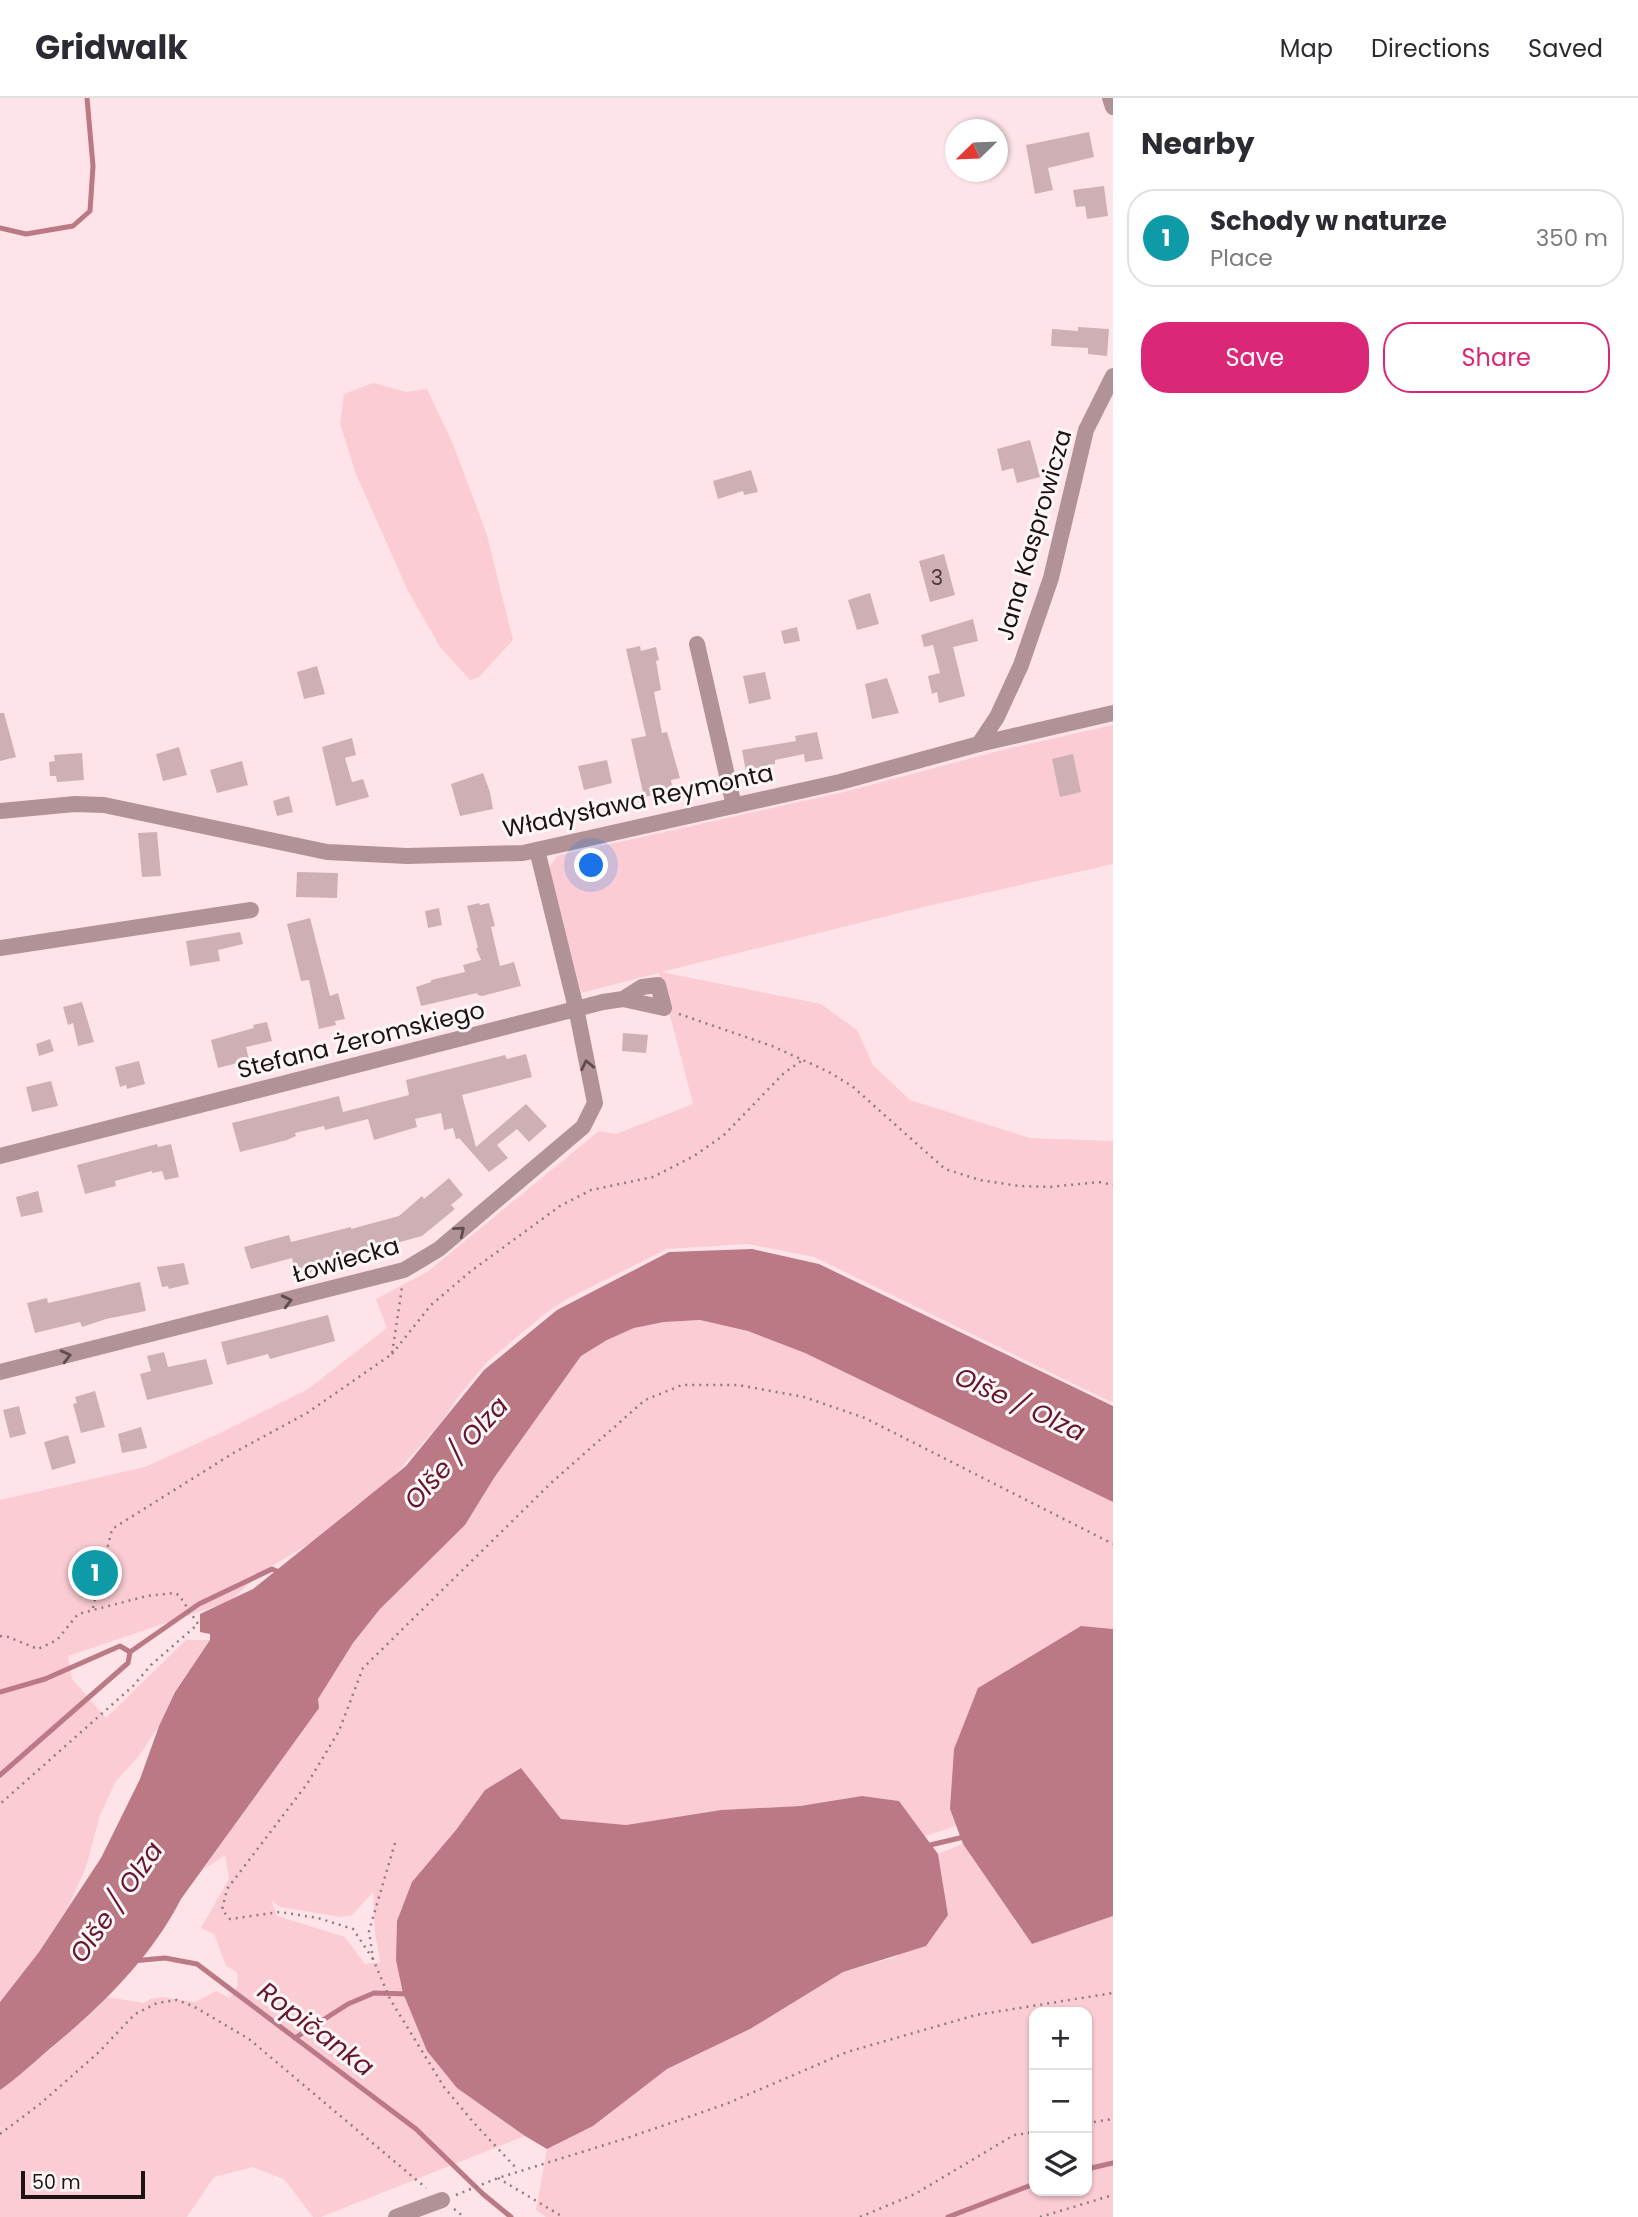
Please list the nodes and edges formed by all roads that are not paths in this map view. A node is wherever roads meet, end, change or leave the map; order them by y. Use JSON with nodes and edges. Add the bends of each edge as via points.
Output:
{"nodes":[{"id":1,"x":1110,"y":98,"type":"edge"},
{"id":2,"x":1113,"y":107,"type":"edge"},
{"id":3,"x":1113,"y":376,"type":"edge"},
{"id":4,"x":697,"y":644,"type":"dead end"},
{"id":5,"x":1113,"y":713,"type":"edge"},
{"id":6,"x":979,"y":744,"type":"junction"},
{"id":7,"x":734,"y":806,"type":"junction"},
{"id":8,"x":0,"y":811,"type":"edge"},
{"id":9,"x":537,"y":850,"type":"junction"},
{"id":10,"x":251,"y":910,"type":"dead end"},
{"id":11,"x":0,"y":948,"type":"edge"},
{"id":12,"x":576,"y":1008,"type":"junction"},
{"id":13,"x":664,"y":1008,"type":"road end"},
{"id":14,"x":0,"y":1156,"type":"edge"},
{"id":15,"x":0,"y":1373,"type":"edge"},
{"id":16,"x":448,"y":2198,"type":"road end"},
{"id":17,"x":396,"y":2217,"type":"edge"}],
"edges":[{"from":1,"to":2,"type":"street"},
{"from":3,"to":6,"type":"street","name":"Jana Kasprowicza","via":[[1086,430],[1051,578],[1021,665]]},
{"from":4,"to":7,"type":"street"},
{"from":5,"to":6,"type":"street","name":"Władysława Reymonta"},
{"from":6,"to":7,"type":"street","name":"Władysława Reymonta"},
{"from":7,"to":9,"type":"street","name":"Władysława Reymonta"},
{"from":8,"to":9,"type":"street","name":"Władysława Reymonta","via":[[104,805],[327,852],[407,856]]},
{"from":9,"to":12,"type":"street"},
{"from":10,"to":11,"type":"street"},
{"from":12,"to":13,"type":"street","name":"Stefana Żeromskiego","via":[[623,999]]},
{"from":12,"to":14,"type":"street","name":"Stefana Żeromskiego"},
{"from":15,"to":12,"type":"street","name":"Łowiecka","one_way":true,"via":[[404,1270],[439,1249],[583,1127],[595,1104]]},
{"from":16,"to":17,"type":"street"}]}
